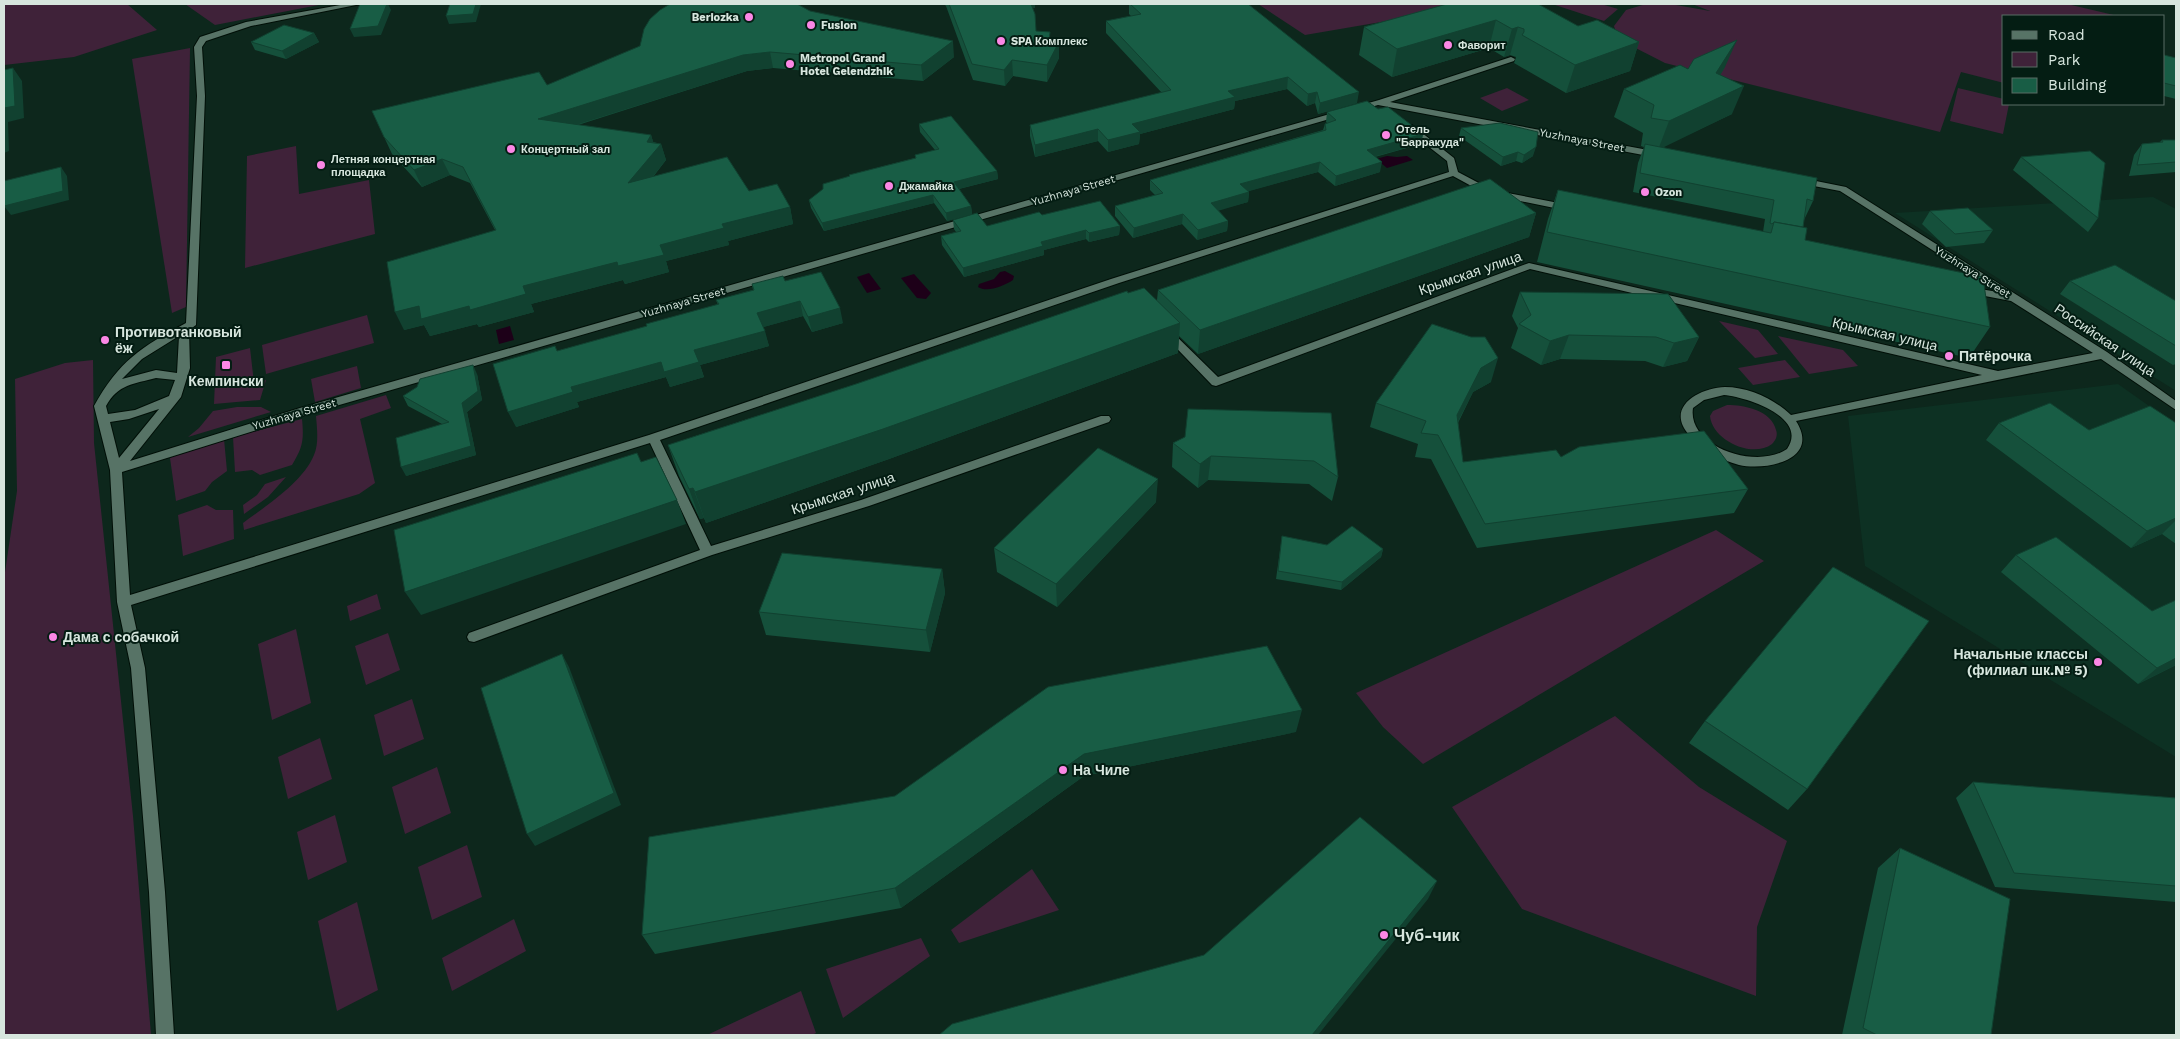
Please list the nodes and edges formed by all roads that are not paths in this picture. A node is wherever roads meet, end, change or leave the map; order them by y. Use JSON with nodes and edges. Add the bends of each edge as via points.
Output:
{"nodes":[{"id":1,"x":357,"y":4,"type":"edge"},
{"id":2,"x":1511,"y":59,"type":"edge"},
{"id":3,"x":1378,"y":102,"type":"junction"},
{"id":4,"x":1668,"y":157,"type":"edge"},
{"id":5,"x":1454,"y":173,"type":"junction"},
{"id":6,"x":1794,"y":180,"type":"edge"},
{"id":7,"x":1577,"y":210,"type":"edge"},
{"id":8,"x":1958,"y":288,"type":"edge"},
{"id":9,"x":2017,"y":300,"type":"junction"},
{"id":10,"x":1155,"y":321,"type":"edge"},
{"id":11,"x":184,"y":329,"type":"junction"},
{"id":12,"x":2103,"y":355,"type":"junction"},
{"id":13,"x":1998,"y":375,"type":"junction"},
{"id":14,"x":180,"y":378,"type":"junction"},
{"id":15,"x":108,"y":391,"type":"junction"},
{"id":16,"x":175,"y":397,"type":"junction"},
{"id":17,"x":2176,"y":406,"type":"edge"},
{"id":18,"x":102,"y":418,"type":"junction"},
{"id":19,"x":1105,"y":419,"type":"dead end"},
{"id":20,"x":1789,"y":419,"type":"junction"},
{"id":21,"x":653,"y":438,"type":"junction"},
{"id":22,"x":116,"y":470,"type":"junction"},
{"id":23,"x":708,"y":552,"type":"junction"},
{"id":24,"x":124,"y":602,"type":"junction"},
{"id":25,"x":474,"y":637,"type":"dead end"},
{"id":26,"x":165,"y":1035,"type":"edge"}],
"edges":[{"from":1,"to":11,"type":"street","via":[[249,24],[203,40],[198,47],[200,96],[192,324]]},
{"from":2,"to":3,"type":"street"},
{"from":3,"to":4,"type":"street","name":"Yuzhnaya Street"},
{"from":3,"to":5,"type":"street","via":[[1451,160]]},
{"from":3,"to":22,"type":"street","name":"Yuzhnaya Street","via":[[304,411]]},
{"from":5,"to":7,"type":"street","via":[[1489,192]]},
{"from":5,"to":21,"type":"street"},
{"from":6,"to":9,"type":"street","name":"Yuzhnaya Street","via":[[1842,189]]},
{"from":8,"to":9,"type":"street"},
{"from":9,"to":12,"type":"street","name":"Российская улица"},
{"from":10,"to":13,"type":"street","name":"Крымская улица","via":[[1216,382],[1529,266]]},
{"from":11,"to":14,"type":"street","via":[[184,368]]},
{"from":11,"to":15,"type":"street","via":[[133,359]]},
{"from":12,"to":13,"type":"street","name":"Крымская улица"},
{"from":12,"to":17,"type":"street","name":"Российская улица"},
{"from":13,"to":20,"type":"street","name":"Крымская улица"},
{"from":14,"to":15,"type":"street","via":[[156,374]]},
{"from":14,"to":16,"type":"street"},
{"from":15,"to":18,"type":"street","via":[[100,406]]},
{"from":16,"to":18,"type":"street","via":[[134,415]]},
{"from":16,"to":22,"type":"street"},
{"from":18,"to":22,"type":"street"},
{"from":19,"to":23,"type":"street","name":"Крымская улица","via":[[865,503]]},
{"from":20,"to":20,"type":"street","via":[[1761,400],[1743,393],[1724,391],[1695,398],[1687,407],[1686,418],[1701,442],[1717,453],[1754,463],[1771,463],[1784,459],[1793,451],[1798,442],[1796,430]]},
{"from":21,"to":23,"type":"street"},
{"from":21,"to":24,"type":"street"},
{"from":22,"to":24,"type":"street"},
{"from":23,"to":25,"type":"street","name":"Крымская улица"},
{"from":24,"to":26,"type":"street","via":[[138,668],[157,892]]}]}
